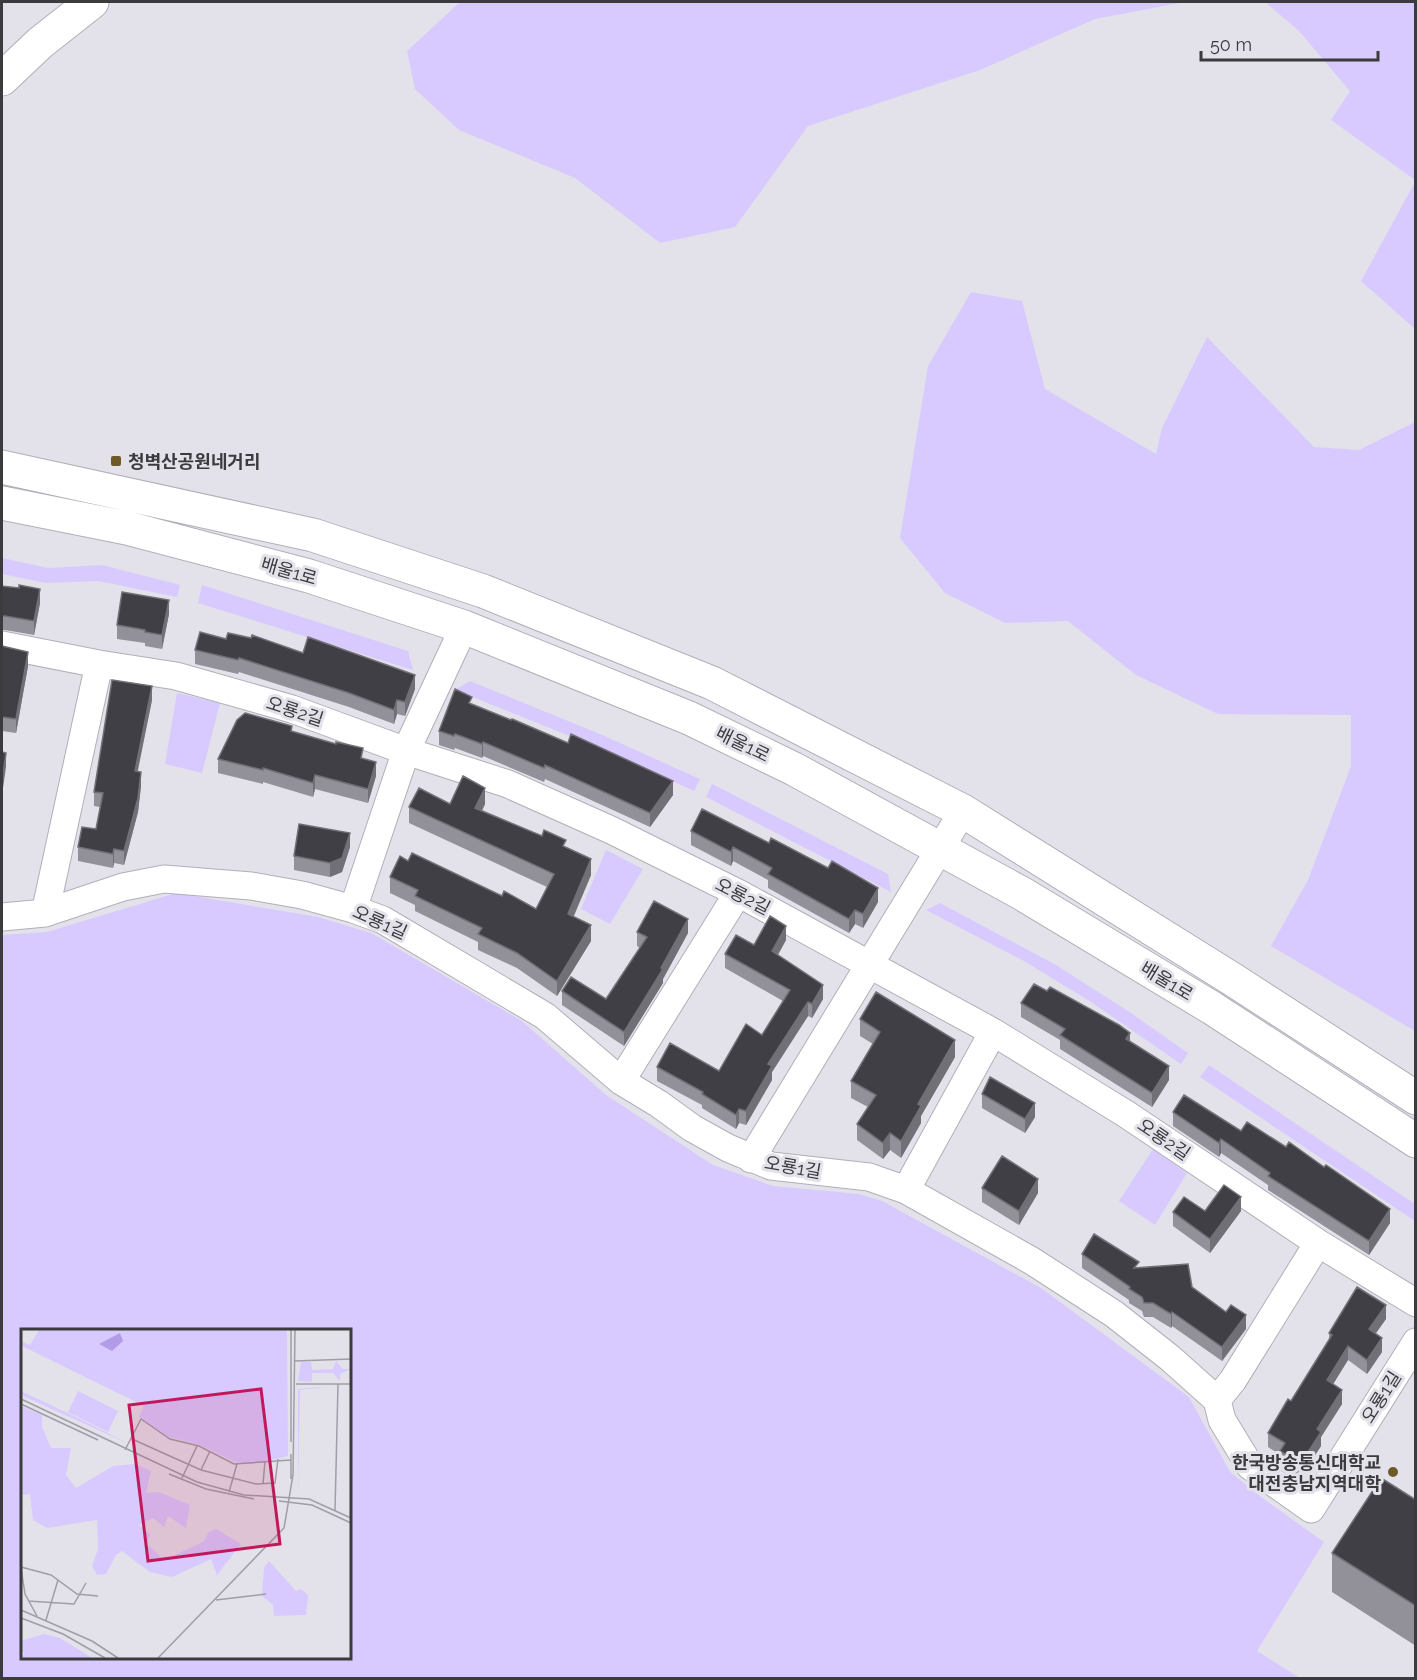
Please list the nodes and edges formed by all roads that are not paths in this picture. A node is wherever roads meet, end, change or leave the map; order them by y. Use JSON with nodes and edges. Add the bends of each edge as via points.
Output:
{"nodes":[{"id":1,"x":92,"y":2,"type":"edge"},
{"id":2,"x":2,"y":79,"type":"edge"},
{"id":3,"x":2,"y":467,"type":"edge"},
{"id":4,"x":2,"y":503,"type":"edge"},
{"id":5,"x":464,"y":627,"type":"junction"},
{"id":6,"x":2,"y":645,"type":"edge"},
{"id":7,"x":99,"y":664,"type":"junction"},
{"id":8,"x":406,"y":751,"type":"junction"},
{"id":9,"x":963,"y":811,"type":"junction"},
{"id":10,"x":939,"y":848,"type":"junction"},
{"id":11,"x":738,"y":893,"type":"junction"},
{"id":12,"x":353,"y":909,"type":"junction"},
{"id":13,"x":45,"y":914,"type":"junction"},
{"id":14,"x":2,"y":917,"type":"edge"},
{"id":15,"x":870,"y":964,"type":"junction"},
{"id":16,"x":993,"y":1032,"type":"junction"},
{"id":17,"x":621,"y":1082,"type":"junction"},
{"id":18,"x":1416,"y":1098,"type":"edge"},
{"id":19,"x":1416,"y":1141,"type":"edge"},
{"id":20,"x":751,"y":1159,"type":"junction"},
{"id":21,"x":906,"y":1190,"type":"junction"},
{"id":22,"x":1318,"y":1243,"type":"junction"},
{"id":23,"x":1416,"y":1303,"type":"edge"},
{"id":24,"x":1416,"y":1342,"type":"edge"},
{"id":25,"x":1217,"y":1400,"type":"junction"}],
"edges":[{"from":1,"to":2,"type":"main road"},
{"from":3,"to":9,"type":"main road","name":"배울1로","via":[[313,534],[483,591],[711,683]]},
{"from":4,"to":5,"type":"main road","name":"배울1로","via":[[128,528],[309,576]]},
{"from":5,"to":8,"type":"street"},
{"from":5,"to":10,"type":"main road","name":"배울1로","via":[[689,718],[794,769]]},
{"from":6,"to":7,"type":"street","name":"오룡2길"},
{"from":7,"to":8,"type":"street","name":"오룡2길","via":[[176,676],[292,709]]},
{"from":7,"to":13,"type":"street"},
{"from":8,"to":11,"type":"street","name":"오룡2길","via":[[508,784]]},
{"from":8,"to":12,"type":"street"},
{"from":9,"to":10,"type":"street"},
{"from":9,"to":18,"type":"main road","name":"배울1로"},
{"from":10,"to":15,"type":"street"},
{"from":10,"to":19,"type":"main road","name":"배울1로","via":[[1212,1008]]},
{"from":11,"to":15,"type":"street","name":"오룡2길"},
{"from":11,"to":17,"type":"street"},
{"from":12,"to":13,"type":"street","name":"오룡1길","via":[[251,886],[164,879],[123,887]]},
{"from":12,"to":17,"type":"street","name":"오룡1길","via":[[403,930],[545,1016]]},
{"from":13,"to":14,"type":"street","name":"오룡1길"},
{"from":15,"to":16,"type":"street","name":"오룡2길"},
{"from":15,"to":20,"type":"street"},
{"from":16,"to":21,"type":"street"},
{"from":16,"to":22,"type":"street","name":"오룡2길","via":[[1126,1114]]},
{"from":17,"to":20,"type":"street","name":"오룡1길","via":[[692,1128]]},
{"from":20,"to":21,"type":"street","name":"오룡1길","via":[[771,1166],[869,1177]]},
{"from":21,"to":25,"type":"street","name":"오룡1길","via":[[1032,1261],[1114,1314]]},
{"from":22,"to":23,"type":"street","name":"오룡2길"},
{"from":22,"to":25,"type":"street"},
{"from":24,"to":25,"type":"street","name":"오룡1길","via":[[1311,1509],[1250,1466],[1222,1420]]}]}
